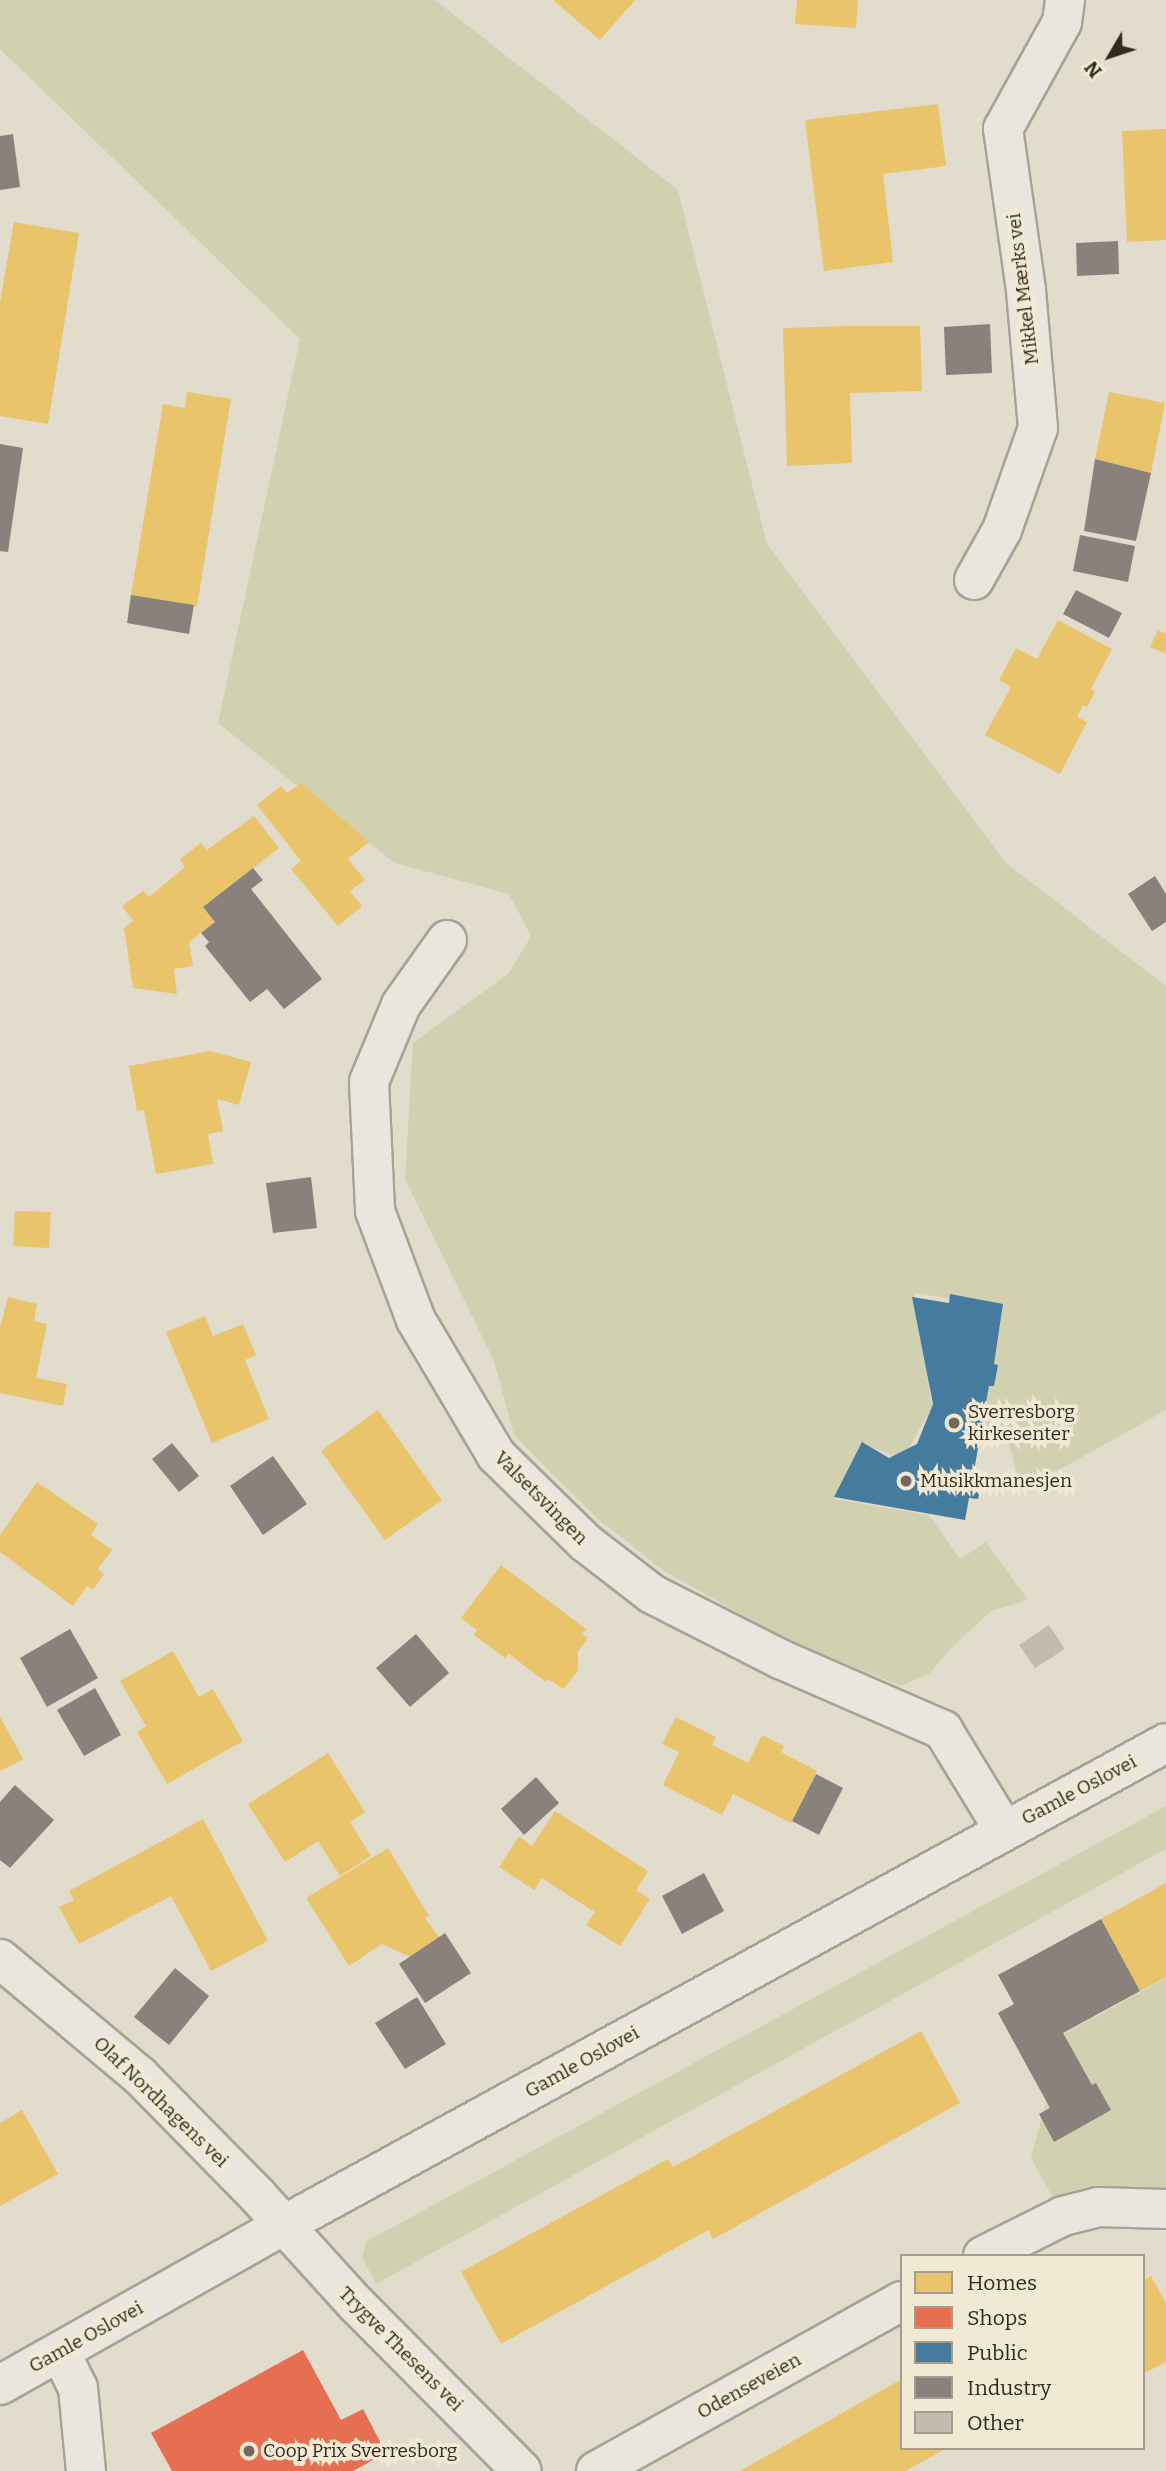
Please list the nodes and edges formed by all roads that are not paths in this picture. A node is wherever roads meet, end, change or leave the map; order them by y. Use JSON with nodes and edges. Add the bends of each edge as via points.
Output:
{"nodes":[{"id":1,"x":1065,"y":0,"type":"edge"},
{"id":2,"x":974,"y":580,"type":"dead end"},
{"id":3,"x":447,"y":940,"type":"dead end"},
{"id":4,"x":1166,"y":1743,"type":"edge"},
{"id":5,"x":1004,"y":1830,"type":"junction"},
{"id":6,"x":0,"y":1959,"type":"edge"},
{"id":7,"x":1166,"y":2209,"type":"edge"},
{"id":8,"x":282,"y":2226,"type":"junction"},
{"id":9,"x":988,"y":2254,"type":"edge"},
{"id":10,"x":900,"y":2302,"type":"edge"},
{"id":11,"x":60,"y":2352,"type":"junction"},
{"id":12,"x":0,"y":2385,"type":"edge"},
{"id":13,"x":86,"y":2471,"type":"edge"},
{"id":14,"x":522,"y":2471,"type":"edge"},
{"id":15,"x":596,"y":2471,"type":"edge"}],
"edges":[{"from":1,"to":2,"type":"street","name":"Mikkel Mærks vei","via":[[1062,22],[1003,129],[1026,290],[1038,428],[1002,530]]},
{"from":3,"to":5,"type":"street","name":"Valsetsvingen","via":[[401,1005],[369,1082],[375,1211],[416,1320],[496,1455],[586,1543],[652,1594],[780,1659],[943,1730]]},
{"from":4,"to":5,"type":"street","name":"Gamle Oslovei"},
{"from":5,"to":8,"type":"street","name":"Gamle Oslovei"},
{"from":6,"to":8,"type":"street","name":"Olaf Nordhagens vei","via":[[140,2076]]},
{"from":7,"to":9,"type":"street","via":[[1086,2210],[1027,2232]]},
{"from":8,"to":11,"type":"street","name":"Gamle Oslovei"},
{"from":8,"to":14,"type":"street","name":"Trygve Thesens vei"},
{"from":10,"to":15,"type":"street","name":"Odenseveien"},
{"from":11,"to":12,"type":"street","name":"Gamle Oslovei"},
{"from":11,"to":13,"type":"street","via":[[78,2388]]}]}
